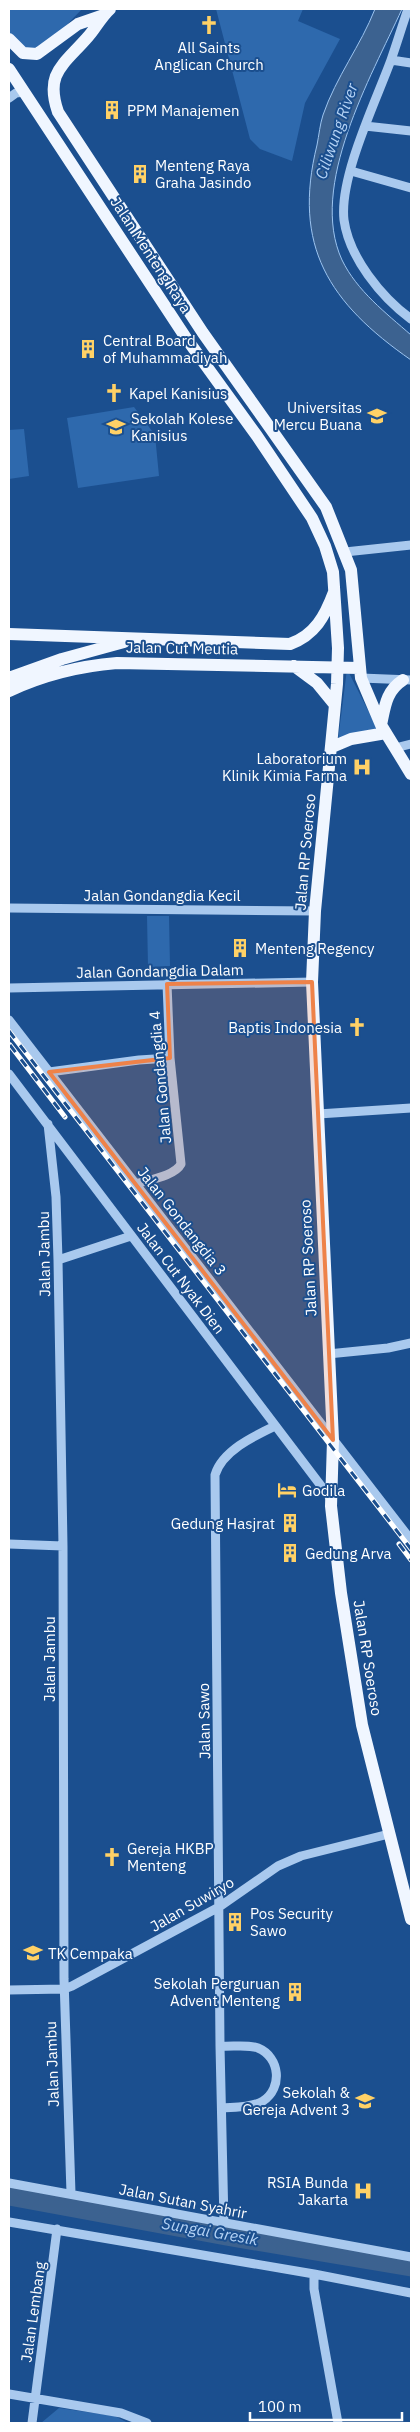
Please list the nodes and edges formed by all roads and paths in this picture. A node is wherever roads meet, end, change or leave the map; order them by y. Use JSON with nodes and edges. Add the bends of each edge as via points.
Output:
{"nodes":[{"id":1,"x":408,"y":9,"type":"edge"},
{"id":2,"x":107,"y":12,"type":"edge"},
{"id":3,"x":9,"y":39,"type":"edge"},
{"id":4,"x":391,"y":60,"type":"junction"},
{"id":5,"x":411,"y":63,"type":"edge"},
{"id":6,"x":10,"y":75,"type":"edge"},
{"id":7,"x":25,"y":92,"type":"junction"},
{"id":8,"x":9,"y":98,"type":"edge"},
{"id":9,"x":365,"y":126,"type":"junction"},
{"id":10,"x":411,"y":131,"type":"edge"},
{"id":11,"x":351,"y":170,"type":"junction"},
{"id":12,"x":411,"y":188,"type":"edge"},
{"id":13,"x":411,"y":319,"type":"edge"},
{"id":14,"x":411,"y":545,"type":"edge"},
{"id":15,"x":345,"y":552,"type":"junction"},
{"id":16,"x":335,"y":589,"type":"junction"},
{"id":17,"x":9,"y":634,"type":"edge"},
{"id":18,"x":133,"y":639,"type":"junction"},
{"id":19,"x":290,"y":644,"type":"junction"},
{"id":20,"x":292,"y":666,"type":"junction"},
{"id":21,"x":338,"y":667,"type":"junction"},
{"id":22,"x":360,"y":673,"type":"junction"},
{"id":23,"x":9,"y":678,"type":"edge"},
{"id":24,"x":407,"y":680,"type":"edge"},
{"id":25,"x":9,"y":691,"type":"edge"},
{"id":26,"x":335,"y":706,"type":"junction"},
{"id":27,"x":383,"y":729,"type":"junction"},
{"id":28,"x":411,"y":744,"type":"edge"},
{"id":29,"x":332,"y":747,"type":"junction"},
{"id":30,"x":395,"y":748,"type":"junction"},
{"id":31,"x":411,"y":774,"type":"edge"},
{"id":32,"x":9,"y":908,"type":"edge"},
{"id":33,"x":316,"y":910,"type":"junction"},
{"id":34,"x":312,"y":982,"type":"junction"},
{"id":35,"x":167,"y":984,"type":"junction"},
{"id":36,"x":9,"y":988,"type":"edge"},
{"id":37,"x":9,"y":1020,"type":"edge"},
{"id":38,"x":170,"y":1058,"type":"junction"},
{"id":39,"x":50,"y":1072,"type":"junction"},
{"id":40,"x":9,"y":1074,"type":"edge"},
{"id":41,"x":411,"y":1108,"type":"edge"},
{"id":42,"x":318,"y":1114,"type":"junction"},
{"id":43,"x":48,"y":1124,"type":"junction"},
{"id":44,"x":136,"y":1184,"type":"junction"},
{"id":45,"x":131,"y":1236,"type":"junction"},
{"id":46,"x":58,"y":1260,"type":"junction"},
{"id":47,"x":411,"y":1344,"type":"edge"},
{"id":48,"x":328,"y":1354,"type":"junction"},
{"id":49,"x":275,"y":1426,"type":"junction"},
{"id":50,"x":333,"y":1440,"type":"junction"},
{"id":51,"x":331,"y":1499,"type":"junction"},
{"id":52,"x":411,"y":1540,"type":"edge"},
{"id":53,"x":9,"y":1544,"type":"edge"},
{"id":54,"x":63,"y":1546,"type":"junction"},
{"id":55,"x":388,"y":1834,"type":"junction"},
{"id":56,"x":408,"y":1888,"type":"edge"},
{"id":57,"x":219,"y":1907,"type":"junction"},
{"id":58,"x":411,"y":1919,"type":"edge"},
{"id":59,"x":64,"y":1989,"type":"junction"},
{"id":60,"x":9,"y":1990,"type":"edge"},
{"id":61,"x":220,"y":2046,"type":"junction"},
{"id":62,"x":222,"y":2108,"type":"junction"},
{"id":63,"x":9,"y":2183,"type":"edge"},
{"id":64,"x":70,"y":2193,"type":"junction"},
{"id":65,"x":9,"y":2222,"type":"edge"},
{"id":66,"x":224,"y":2223,"type":"junction"},
{"id":67,"x":58,"y":2229,"type":"junction"},
{"id":68,"x":411,"y":2257,"type":"edge"},
{"id":69,"x":314,"y":2274,"type":"junction"},
{"id":70,"x":411,"y":2293,"type":"edge"},
{"id":71,"x":9,"y":2394,"type":"edge"},
{"id":72,"x":35,"y":2398,"type":"junction"},
{"id":73,"x":32,"y":2423,"type":"edge"},
{"id":74,"x":147,"y":2423,"type":"edge"},
{"id":75,"x":338,"y":2423,"type":"edge"}],
"edges":[{"from":1,"to":4,"type":"street"},
{"from":2,"to":3,"type":"main road","via":[[78,24],[37,54],[23,53]]},
{"from":2,"to":15,"type":"main road","name":"Jalan Menteng Raya","via":[[56,72],[52,88],[58,112],[203,333],[318,494]]},
{"from":4,"to":5,"type":"street"},
{"from":4,"to":9,"type":"street"},
{"from":6,"to":7,"type":"main road","name":"Jalan Menteng Raya"},
{"from":7,"to":8,"type":"street"},
{"from":7,"to":16,"type":"main road","name":"Jalan Menteng Raya","via":[[186,338],[312,518],[325,546]]},
{"from":9,"to":10,"type":"street"},
{"from":9,"to":11,"type":"street"},
{"from":11,"to":12,"type":"street"},
{"from":11,"to":13,"type":"street","via":[[344,210],[348,236],[369,275]]},
{"from":14,"to":15,"type":"street"},
{"from":15,"to":22,"type":"main road","name":"Jalan Menteng Raya","via":[[351,570]]},
{"from":16,"to":19,"type":"main road","via":[[317,628]]},
{"from":16,"to":21,"type":"main road","name":"Jalan RP Soeroso"},
{"from":17,"to":18,"type":"main road","name":"Jalan Cut Meutia"},
{"from":18,"to":19,"type":"main road","name":"Jalan Cut Meutia"},
{"from":18,"to":23,"type":"main road","name":"Jalan Cut Meutia","via":[[62,658]]},
{"from":19,"to":20,"type":"main road","via":[[294,656]]},
{"from":20,"to":21,"type":"main road","name":"Jalan Cut Meutia"},
{"from":20,"to":25,"type":"main road","name":"Jalan Cut Meutia","via":[[90,665]]},
{"from":20,"to":26,"type":"main road","via":[[316,683]]},
{"from":21,"to":22,"type":"main road","name":"Jalan Cut Meutia"},
{"from":21,"to":26,"type":"main road","name":"Jalan RP Soeroso"},
{"from":22,"to":24,"type":"street"},
{"from":22,"to":27,"type":"main road","name":"Jalan Menteng Raya"},
{"from":24,"to":27,"type":"main road","via":[[394,686],[388,695]]},
{"from":26,"to":29,"type":"main road","name":"Jalan RP Soeroso"},
{"from":27,"to":29,"type":"main road"},
{"from":27,"to":30,"type":"main road","name":"Jalan Menteng Raya"},
{"from":28,"to":30,"type":"street"},
{"from":29,"to":33,"type":"main road","name":"Jalan RP Soeroso"},
{"from":30,"to":31,"type":"main road","name":"Jalan Menteng Raya"},
{"from":32,"to":33,"type":"street","name":"Jalan Gondangdia Kecil"},
{"from":33,"to":34,"type":"main road","name":"Jalan RP Soeroso"},
{"from":34,"to":35,"type":"street","name":"Jalan Gondangdia Dalam"},
{"from":34,"to":42,"type":"main road","name":"Jalan RP Soeroso"},
{"from":35,"to":36,"type":"street","name":"Jalan Gondangdia Dalam"},
{"from":35,"to":38,"type":"street","name":"Jalan Gondangdia 4"},
{"from":37,"to":39,"type":"street","name":"Jalan Gondangdia 3"},
{"from":38,"to":39,"type":"street"},
{"from":38,"to":44,"type":"street","name":"Jalan Gondangdia 4","via":[[181,1155],[179,1168]]},
{"from":39,"to":44,"type":"street","name":"Jalan Gondangdia 3"},
{"from":40,"to":43,"type":"street","name":"Jalan Cut Nyak Dien"},
{"from":41,"to":42,"type":"street"},
{"from":42,"to":48,"type":"main road","name":"Jalan RP Soeroso"},
{"from":43,"to":45,"type":"street","name":"Jalan Cut Nyak Dien"},
{"from":43,"to":46,"type":"street","name":"Jalan Jambu","via":[[56,1197]]},
{"from":44,"to":50,"type":"street","name":"Jalan Gondangdia 3"},
{"from":45,"to":46,"type":"street"},
{"from":45,"to":49,"type":"street","name":"Jalan Cut Nyak Dien"},
{"from":46,"to":54,"type":"street","name":"Jalan Jambu"},
{"from":47,"to":48,"type":"street"},
{"from":48,"to":50,"type":"main road","name":"Jalan RP Soeroso"},
{"from":49,"to":51,"type":"street","name":"Jalan Cut Nyak Dien"},
{"from":49,"to":57,"type":"street","name":"Jalan Sawo","via":[[235,1450],[221,1462],[215,1475]]},
{"from":50,"to":51,"type":"main road","name":"Jalan RP Soeroso"},
{"from":50,"to":52,"type":"street","name":"Jalan Gondangdia 3"},
{"from":51,"to":55,"type":"main road","name":"Jalan RP Soeroso","via":[[341,1593],[362,1725]]},
{"from":53,"to":54,"type":"street"},
{"from":54,"to":59,"type":"street","name":"Jalan Jambu"},
{"from":55,"to":56,"type":"main road","name":"Jalan RP Soeroso"},
{"from":55,"to":57,"type":"street","name":"Jalan Suwiryo","via":[[301,1856],[278,1866]]},
{"from":56,"to":58,"type":"main road","name":"Jalan RP Soeroso"},
{"from":57,"to":59,"type":"street","name":"Jalan Suwiryo"},
{"from":57,"to":61,"type":"street","name":"Jalan Sawo"},
{"from":59,"to":60,"type":"street","name":"Jalan Suwiryo"},
{"from":59,"to":64,"type":"street","name":"Jalan Jambu"},
{"from":61,"to":62,"type":"street","name":"Jalan Sawo"},
{"from":61,"to":62,"type":"street","via":[[257,2047],[268,2054],[277,2072],[276,2085],[263,2101]]},
{"from":62,"to":66,"type":"street","name":"Jalan Sawo"},
{"from":63,"to":64,"type":"street","name":"Jalan Sutan Syahrir"},
{"from":64,"to":66,"type":"street","name":"Jalan Sutan Syahrir"},
{"from":65,"to":67,"type":"street"},
{"from":66,"to":68,"type":"street","name":"Jalan Sutan Syahrir"},
{"from":67,"to":69,"type":"street"},
{"from":67,"to":72,"type":"street","name":"Jalan Lembang"},
{"from":69,"to":70,"type":"street"},
{"from":69,"to":75,"type":"street"},
{"from":71,"to":72,"type":"street"},
{"from":72,"to":73,"type":"street","name":"Jalan Lembang"},
{"from":72,"to":74,"type":"street","via":[[121,2413]]}]}
